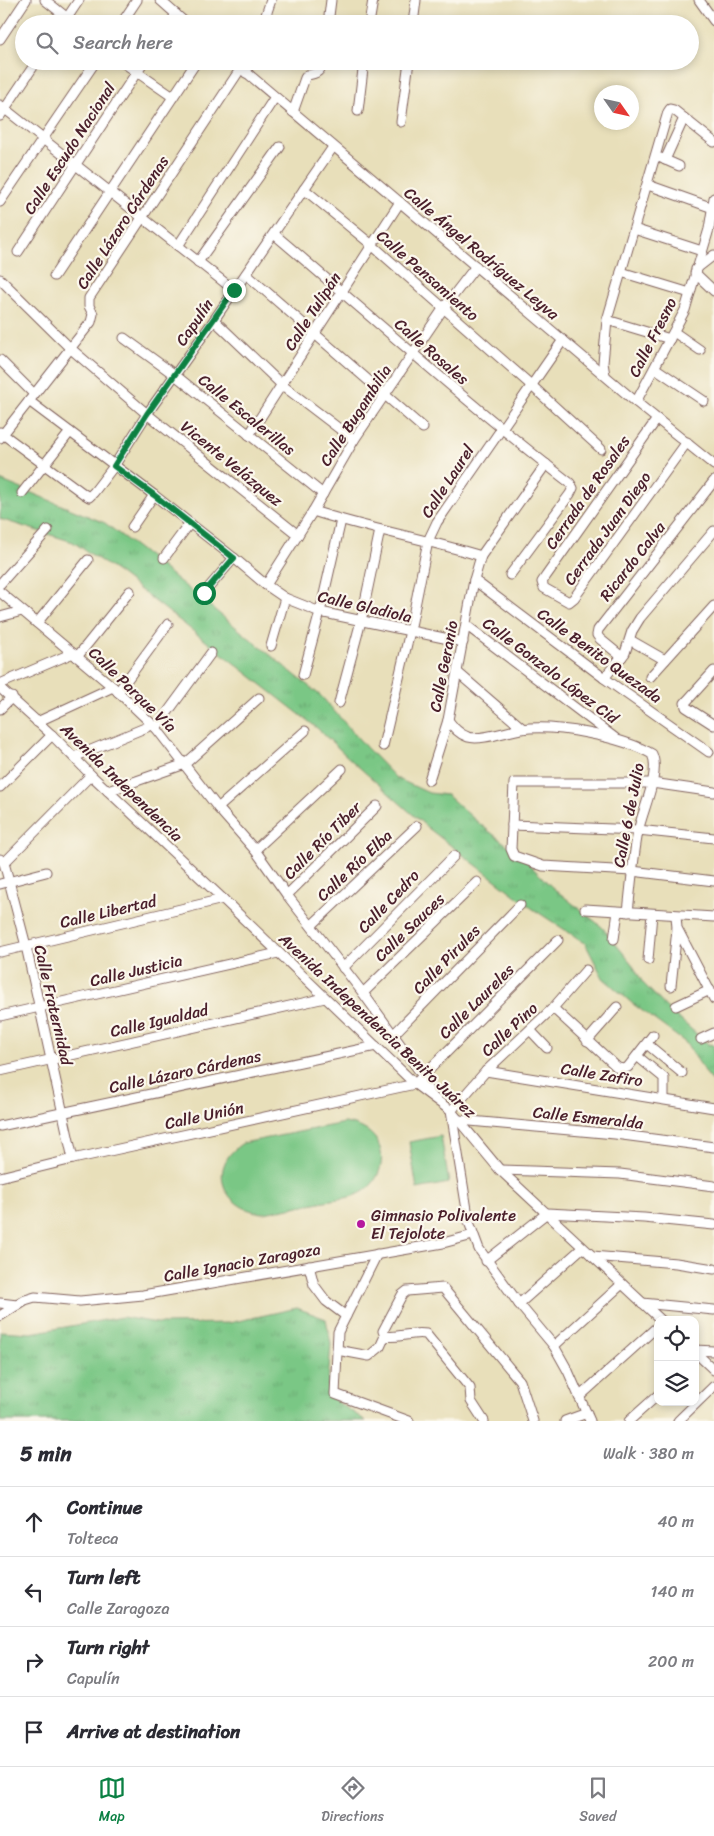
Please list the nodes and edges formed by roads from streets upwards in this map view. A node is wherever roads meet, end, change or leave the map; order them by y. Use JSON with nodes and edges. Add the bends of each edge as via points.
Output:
{"nodes":[{"id":1,"x":26,"y":0,"type":"edge"},
{"id":2,"x":45,"y":0,"type":"edge"},
{"id":3,"x":79,"y":0,"type":"edge"},
{"id":4,"x":137,"y":0,"type":"edge"},
{"id":5,"x":160,"y":0,"type":"edge"},
{"id":6,"x":271,"y":0,"type":"edge"},
{"id":7,"x":331,"y":0,"type":"edge"},
{"id":8,"x":372,"y":0,"type":"edge"},
{"id":9,"x":416,"y":0,"type":"edge"},
{"id":10,"x":699,"y":0,"type":"edge"},
{"id":11,"x":711,"y":10,"type":"edge"},
{"id":12,"x":176,"y":14,"type":"edge"},
{"id":13,"x":16,"y":15,"type":"edge"},
{"id":14,"x":61,"y":15,"type":"edge"},
{"id":15,"x":72,"y":15,"type":"edge"},
{"id":16,"x":127,"y":15,"type":"edge"},
{"id":17,"x":266,"y":15,"type":"edge"},
{"id":18,"x":329,"y":15,"type":"edge"},
{"id":19,"x":370,"y":15,"type":"edge"},
{"id":20,"x":414,"y":15,"type":"edge"},
{"id":21,"x":15,"y":16,"type":"edge"},
{"id":22,"x":714,"y":21,"type":"edge"},
{"id":23,"x":0,"y":39,"type":"edge"},
{"id":24,"x":31,"y":70,"type":"edge"},
{"id":25,"x":90,"y":70,"type":"edge"},
{"id":26,"x":132,"y":70,"type":"edge"},
{"id":27,"x":138,"y":70,"type":"edge"},
{"id":28,"x":191,"y":70,"type":"edge"},
{"id":29,"x":244,"y":70,"type":"joint"},
{"id":30,"x":320,"y":70,"type":"edge"},
{"id":31,"x":363,"y":70,"type":"edge"},
{"id":32,"x":408,"y":70,"type":"edge"},
{"id":33,"x":136,"y":73,"type":"junction"},
{"id":34,"x":173,"y":97,"type":"junction"},
{"id":35,"x":275,"y":97,"type":"junction"},
{"id":36,"x":2,"y":110,"type":"edge"},
{"id":37,"x":358,"y":111,"type":"dead end"},
{"id":38,"x":293,"y":112,"type":"junction"},
{"id":39,"x":684,"y":118,"type":"junction"},
{"id":40,"x":401,"y":122,"type":"dead end"},
{"id":41,"x":43,"y":139,"type":"junction"},
{"id":42,"x":714,"y":142,"type":"edge"},
{"id":43,"x":280,"y":147,"type":"dead end"},
{"id":44,"x":333,"y":147,"type":"junction"},
{"id":45,"x":656,"y":156,"type":"junction"},
{"id":46,"x":666,"y":160,"type":"junction"},
{"id":47,"x":76,"y":165,"type":"junction"},
{"id":48,"x":679,"y":166,"type":"dead end"},
{"id":49,"x":648,"y":184,"type":"junction"},
{"id":50,"x":304,"y":189,"type":"junction"},
{"id":51,"x":110,"y":193,"type":"junction"},
{"id":52,"x":714,"y":198,"type":"edge"},
{"id":53,"x":0,"y":202,"type":"edge"},
{"id":54,"x":400,"y":202,"type":"junction"},
{"id":55,"x":712,"y":208,"type":"junction"},
{"id":56,"x":142,"y":218,"type":"junction"},
{"id":57,"x":634,"y":229,"type":"junction"},
{"id":58,"x":274,"y":234,"type":"junction"},
{"id":59,"x":372,"y":245,"type":"junction"},
{"id":60,"x":178,"y":246,"type":"junction"},
{"id":61,"x":702,"y":251,"type":"junction"},
{"id":62,"x":18,"y":252,"type":"dead end"},
{"id":63,"x":714,"y":255,"type":"edge"},
{"id":64,"x":198,"y":262,"type":"junction"},
{"id":65,"x":476,"y":266,"type":"junction"},
{"id":66,"x":696,"y":271,"type":"junction"},
{"id":67,"x":621,"y":272,"type":"junction"},
{"id":68,"x":246,"y":274,"type":"junction"},
{"id":69,"x":54,"y":276,"type":"dead end"},
{"id":70,"x":0,"y":279,"type":"edge"},
{"id":71,"x":234,"y":290,"type":"junction"},
{"id":72,"x":714,"y":291,"type":"edge"},
{"id":73,"x":343,"y":292,"type":"junction"},
{"id":74,"x":690,"y":293,"type":"junction"},
{"id":75,"x":443,"y":309,"type":"junction"},
{"id":76,"x":214,"y":320,"type":"junction"},
{"id":77,"x":607,"y":320,"type":"junction"},
{"id":78,"x":315,"y":334,"type":"junction"},
{"id":79,"x":672,"y":335,"type":"junction"},
{"id":80,"x":124,"y":338,"type":"dead end"},
{"id":81,"x":563,"y":340,"type":"junction"},
{"id":82,"x":70,"y":348,"type":"junction"},
{"id":83,"x":700,"y":350,"type":"dead end"},
{"id":84,"x":413,"y":354,"type":"junction"},
{"id":85,"x":0,"y":360,"type":"edge"},
{"id":86,"x":654,"y":368,"type":"junction"},
{"id":87,"x":175,"y":375,"type":"junction"},
{"id":88,"x":605,"y":375,"type":"junction"},
{"id":89,"x":282,"y":385,"type":"junction"},
{"id":90,"x":531,"y":385,"type":"junction"},
{"id":91,"x":384,"y":396,"type":"junction"},
{"id":92,"x":32,"y":398,"type":"junction"},
{"id":93,"x":704,"y":401,"type":"dead end"},
{"id":94,"x":636,"y":402,"type":"junction"},
{"id":95,"x":147,"y":414,"type":"junction"},
{"id":96,"x":657,"y":419,"type":"junction"},
{"id":97,"x":423,"y":428,"type":"dead end"},
{"id":98,"x":500,"y":428,"type":"junction"},
{"id":99,"x":70,"y":432,"type":"junction"},
{"id":100,"x":1,"y":435,"type":"edge"},
{"id":101,"x":249,"y":435,"type":"junction"},
{"id":102,"x":354,"y":440,"type":"junction"},
{"id":103,"x":687,"y":442,"type":"junction"},
{"id":104,"x":601,"y":449,"type":"dead end"},
{"id":105,"x":546,"y":464,"type":"junction"},
{"id":106,"x":44,"y":466,"type":"junction"},
{"id":107,"x":114,"y":466,"type":"junction"},
{"id":108,"x":714,"y":466,"type":"edge"},
{"id":109,"x":714,"y":481,"type":"edge"},
{"id":110,"x":22,"y":493,"type":"dead end"},
{"id":111,"x":323,"y":494,"type":"junction"},
{"id":112,"x":154,"y":495,"type":"junction"},
{"id":113,"x":313,"y":511,"type":"junction"},
{"id":114,"x":341,"y":520,"type":"junction"},
{"id":115,"x":190,"y":523,"type":"junction"},
{"id":116,"x":132,"y":527,"type":"dead end"},
{"id":117,"x":48,"y":530,"type":"dead end"},
{"id":118,"x":380,"y":530,"type":"junction"},
{"id":119,"x":714,"y":531,"type":"edge"},
{"id":120,"x":298,"y":535,"type":"junction"},
{"id":121,"x":428,"y":541,"type":"junction"},
{"id":122,"x":481,"y":556,"type":"junction"},
{"id":123,"x":164,"y":558,"type":"dead end"},
{"id":124,"x":234,"y":558,"type":"junction"},
{"id":125,"x":88,"y":560,"type":"dead end"},
{"id":126,"x":510,"y":575,"type":"dead end"},
{"id":127,"x":474,"y":580,"type":"junction"},
{"id":128,"x":542,"y":582,"type":"joint"},
{"id":129,"x":0,"y":584,"type":"edge"},
{"id":130,"x":266,"y":585,"type":"junction"},
{"id":131,"x":130,"y":591,"type":"dead end"},
{"id":132,"x":0,"y":592,"type":"edge"},
{"id":133,"x":204,"y":593,"type":"dead end"},
{"id":134,"x":285,"y":598,"type":"junction"},
{"id":135,"x":714,"y":606,"type":"edge"},
{"id":136,"x":22,"y":611,"type":"junction"},
{"id":137,"x":320,"y":612,"type":"junction"},
{"id":138,"x":0,"y":617,"type":"edge"},
{"id":139,"x":361,"y":621,"type":"junction"},
{"id":140,"x":37,"y":623,"type":"junction"},
{"id":141,"x":168,"y":624,"type":"dead end"},
{"id":142,"x":466,"y":625,"type":"junction"},
{"id":143,"x":410,"y":631,"type":"junction"},
{"id":144,"x":630,"y":640,"type":"junction"},
{"id":145,"x":463,"y":642,"type":"junction"},
{"id":146,"x":271,"y":646,"type":"dead end"},
{"id":147,"x":211,"y":653,"type":"dead end"},
{"id":148,"x":75,"y":655,"type":"junction"},
{"id":149,"x":622,"y":657,"type":"junction"},
{"id":150,"x":666,"y":660,"type":"junction"},
{"id":151,"x":714,"y":671,"type":"edge"},
{"id":152,"x":457,"y":672,"type":"junction"},
{"id":153,"x":304,"y":675,"type":"dead end"},
{"id":154,"x":650,"y":677,"type":"dead end"},
{"id":155,"x":604,"y":678,"type":"junction"},
{"id":156,"x":0,"y":686,"type":"edge"},
{"id":157,"x":115,"y":689,"type":"junction"},
{"id":158,"x":12,"y":697,"type":"junction"},
{"id":159,"x":260,"y":698,"type":"dead end"},
{"id":160,"x":339,"y":704,"type":"dead end"},
{"id":161,"x":0,"y":709,"type":"edge"},
{"id":162,"x":448,"y":720,"type":"junction"},
{"id":163,"x":37,"y":722,"type":"junction"},
{"id":164,"x":714,"y":725,"type":"edge"},
{"id":165,"x":154,"y":726,"type":"junction"},
{"id":166,"x":522,"y":728,"type":"junction"},
{"id":167,"x":305,"y":731,"type":"dead end"},
{"id":168,"x":52,"y":735,"type":"junction"},
{"id":169,"x":618,"y":740,"type":"junction"},
{"id":170,"x":383,"y":746,"type":"dead end"},
{"id":171,"x":709,"y":752,"type":"dead end"},
{"id":172,"x":74,"y":758,"type":"junction"},
{"id":173,"x":185,"y":764,"type":"junction"},
{"id":174,"x":342,"y":769,"type":"dead end"},
{"id":175,"x":91,"y":775,"type":"junction"},
{"id":176,"x":429,"y":780,"type":"dead end"},
{"id":177,"x":652,"y":783,"type":"junction"},
{"id":178,"x":0,"y":787,"type":"edge"},
{"id":179,"x":108,"y":791,"type":"junction"},
{"id":180,"x":714,"y":792,"type":"edge"},
{"id":181,"x":377,"y":806,"type":"dead end"},
{"id":182,"x":218,"y":808,"type":"junction"},
{"id":183,"x":512,"y":825,"type":"junction"},
{"id":184,"x":417,"y":826,"type":"dead end"},
{"id":185,"x":638,"y":830,"type":"junction"},
{"id":186,"x":714,"y":838,"type":"edge"},
{"id":187,"x":255,"y":850,"type":"junction"},
{"id":188,"x":454,"y":856,"type":"dead end"},
{"id":189,"x":2,"y":861,"type":"edge"},
{"id":190,"x":632,"y":871,"type":"junction"},
{"id":191,"x":46,"y":872,"type":"dead end"},
{"id":192,"x":714,"y":881,"type":"edge"},
{"id":193,"x":5,"y":882,"type":"edge"},
{"id":194,"x":477,"y":882,"type":"dead end"},
{"id":195,"x":287,"y":895,"type":"junction"},
{"id":196,"x":223,"y":899,"type":"junction"},
{"id":197,"x":520,"y":905,"type":"dead end"},
{"id":198,"x":585,"y":909,"type":"dead end"},
{"id":199,"x":618,"y":912,"type":"junction"},
{"id":200,"x":628,"y":912,"type":"junction"},
{"id":201,"x":652,"y":914,"type":"junction"},
{"id":202,"x":676,"y":916,"type":"junction"},
{"id":203,"x":714,"y":917,"type":"edge"},
{"id":204,"x":312,"y":925,"type":"junction"},
{"id":205,"x":677,"y":928,"type":"junction"},
{"id":206,"x":614,"y":939,"type":"dead end"},
{"id":207,"x":558,"y":940,"type":"dead end"},
{"id":208,"x":26,"y":946,"type":"junction"},
{"id":209,"x":0,"y":952,"type":"edge"},
{"id":210,"x":278,"y":953,"type":"junction"},
{"id":211,"x":648,"y":960,"type":"dead end"},
{"id":212,"x":343,"y":968,"type":"junction"},
{"id":213,"x":586,"y":970,"type":"dead end"},
{"id":214,"x":671,"y":986,"type":"dead end"},
{"id":215,"x":363,"y":993,"type":"junction"},
{"id":216,"x":712,"y":995,"type":"edge"},
{"id":217,"x":325,"y":998,"type":"junction"},
{"id":218,"x":676,"y":1006,"type":"dead end"},
{"id":219,"x":40,"y":1007,"type":"junction"},
{"id":220,"x":553,"y":1008,"type":"junction"},
{"id":221,"x":617,"y":1008,"type":"dead end"},
{"id":222,"x":0,"y":1016,"type":"edge"},
{"id":223,"x":530,"y":1030,"type":"junction"},
{"id":224,"x":714,"y":1033,"type":"edge"},
{"id":225,"x":393,"y":1035,"type":"junction"},
{"id":226,"x":653,"y":1035,"type":"dead end"},
{"id":227,"x":701,"y":1039,"type":"dead end"},
{"id":228,"x":587,"y":1041,"type":"junction"},
{"id":229,"x":647,"y":1044,"type":"junction"},
{"id":230,"x":376,"y":1046,"type":"junction"},
{"id":231,"x":547,"y":1048,"type":"dead end"},
{"id":232,"x":637,"y":1056,"type":"junction"},
{"id":233,"x":51,"y":1060,"type":"junction"},
{"id":234,"x":0,"y":1071,"type":"edge"},
{"id":235,"x":486,"y":1071,"type":"junction"},
{"id":236,"x":682,"y":1073,"type":"dead end"},
{"id":237,"x":423,"y":1076,"type":"junction"},
{"id":238,"x":415,"y":1084,"type":"junction"},
{"id":239,"x":429,"y":1094,"type":"junction"},
{"id":240,"x":664,"y":1099,"type":"junction"},
{"id":241,"x":714,"y":1108,"type":"edge"},
{"id":242,"x":451,"y":1111,"type":"junction"},
{"id":243,"x":63,"y":1112,"type":"junction"},
{"id":244,"x":459,"y":1120,"type":"junction"},
{"id":245,"x":0,"y":1126,"type":"edge"},
{"id":246,"x":714,"y":1146,"type":"edge"},
{"id":247,"x":73,"y":1159,"type":"junction"},
{"id":248,"x":500,"y":1170,"type":"junction"},
{"id":249,"x":0,"y":1177,"type":"edge"},
{"id":250,"x":714,"y":1186,"type":"edge"},
{"id":251,"x":547,"y":1213,"type":"junction"},
{"id":252,"x":714,"y":1225,"type":"edge"},
{"id":253,"x":473,"y":1235,"type":"junction"},
{"id":254,"x":582,"y":1248,"type":"junction"},
{"id":255,"x":377,"y":1254,"type":"junction"},
{"id":256,"x":592,"y":1256,"type":"junction"},
{"id":257,"x":486,"y":1261,"type":"junction"},
{"id":258,"x":309,"y":1266,"type":"junction"},
{"id":259,"x":714,"y":1269,"type":"edge"},
{"id":260,"x":622,"y":1284,"type":"junction"},
{"id":261,"x":0,"y":1303,"type":"edge"},
{"id":262,"x":642,"y":1303,"type":"junction"},
{"id":263,"x":519,"y":1304,"type":"junction"},
{"id":264,"x":16,"y":1305,"type":"junction"},
{"id":265,"x":714,"y":1310,"type":"edge"},
{"id":266,"x":0,"y":1316,"type":"edge"},
{"id":267,"x":346,"y":1316,"type":"junction"},
{"id":268,"x":657,"y":1316,"type":"edge"},
{"id":269,"x":654,"y":1330,"type":"edge"},
{"id":270,"x":385,"y":1336,"type":"junction"},
{"id":271,"x":554,"y":1346,"type":"junction"},
{"id":272,"x":337,"y":1350,"type":"junction"},
{"id":273,"x":714,"y":1352,"type":"edge"},
{"id":274,"x":699,"y":1354,"type":"edge"},
{"id":275,"x":699,"y":1358,"type":"edge"},
{"id":276,"x":714,"y":1370,"type":"edge"},
{"id":277,"x":714,"y":1386,"type":"edge"},
{"id":278,"x":579,"y":1397,"type":"junction"},
{"id":279,"x":654,"y":1399,"type":"edge"},
{"id":280,"x":588,"y":1417,"type":"edge"},
{"id":281,"x":409,"y":1421,"type":"edge"},
{"id":282,"x":484,"y":1421,"type":"edge"},
{"id":283,"x":533,"y":1421,"type":"edge"},
{"id":284,"x":565,"y":1421,"type":"edge"},
{"id":285,"x":629,"y":1421,"type":"edge"},
{"id":286,"x":678,"y":1421,"type":"edge"}],
"edges":[{"from":1,"to":13,"type":"street"},
{"from":2,"to":14,"type":"street"},
{"from":3,"to":15,"type":"street"},
{"from":4,"to":16,"type":"street"},
{"from":5,"to":12,"type":"street"},
{"from":6,"to":17,"type":"street"},
{"from":7,"to":18,"type":"street"},
{"from":8,"to":19,"type":"street"},
{"from":9,"to":20,"type":"street"},
{"from":10,"to":11,"type":"street"},
{"from":11,"to":22,"type":"street"},
{"from":21,"to":23,"type":"street"},
{"from":24,"to":36,"type":"street"},
{"from":25,"to":41,"type":"street"},
{"from":26,"to":33,"type":"street"},
{"from":27,"to":33,"type":"street","name":"Calle Escudo Nacional"},
{"from":28,"to":34,"type":"street"},
{"from":29,"to":35,"type":"street","name":"Calle Ángel Rodríguez Leyva"},
{"from":29,"to":56,"type":"street","name":"Calle Lázaro Cárdenas"},
{"from":30,"to":38,"type":"street","via":[[305,78]]},
{"from":31,"to":37,"type":"street"},
{"from":32,"to":40,"type":"street"},
{"from":33,"to":34,"type":"street"},
{"from":33,"to":47,"type":"street","name":"Calle Escudo Nacional"},
{"from":34,"to":51,"type":"street"},
{"from":35,"to":38,"type":"street","name":"Calle Ángel Rodríguez Leyva"},
{"from":35,"to":60,"type":"street"},
{"from":36,"to":41,"type":"street"},
{"from":38,"to":44,"type":"street","name":"Calle Ángel Rodríguez Leyva"},
{"from":39,"to":42,"type":"street"},
{"from":39,"to":45,"type":"street","via":[[670,109]]},
{"from":39,"to":46,"type":"street"},
{"from":41,"to":47,"type":"street"},
{"from":41,"to":53,"type":"street"},
{"from":43,"to":64,"type":"street"},
{"from":44,"to":50,"type":"street","name":"Capulín"},
{"from":44,"to":54,"type":"street","name":"Calle Ángel Rodríguez Leyva"},
{"from":45,"to":46,"type":"street"},
{"from":45,"to":49,"type":"street"},
{"from":46,"to":48,"type":"street"},
{"from":47,"to":51,"type":"street"},
{"from":47,"to":62,"type":"street","name":"Calle Escudo Nacional"},
{"from":49,"to":55,"type":"street"},
{"from":49,"to":57,"type":"street"},
{"from":50,"to":58,"type":"street","name":"Capulín"},
{"from":50,"to":59,"type":"street","name":"Calle Pensamiento"},
{"from":51,"to":56,"type":"street"},
{"from":51,"to":69,"type":"street"},
{"from":52,"to":55,"type":"street","name":"Calle Fresno"},
{"from":54,"to":59,"type":"street","name":"Calle Tulipán"},
{"from":54,"to":65,"type":"street","name":"Calle Ángel Rodríguez Leyva"},
{"from":55,"to":61,"type":"street","name":"Calle Fresno"},
{"from":56,"to":60,"type":"street"},
{"from":56,"to":82,"type":"street","name":"Calle Lázaro Cárdenas","via":[[89,298],[93,314],[91,322]]},
{"from":57,"to":61,"type":"street"},
{"from":57,"to":67,"type":"street"},
{"from":58,"to":68,"type":"street","name":"Capulín"},
{"from":58,"to":73,"type":"street","name":"Calle Rosales"},
{"from":59,"to":73,"type":"street","name":"Calle Tulipán"},
{"from":59,"to":75,"type":"street","name":"Calle Pensamiento"},
{"from":60,"to":64,"type":"street"},
{"from":61,"to":66,"type":"street","name":"Calle Fresno"},
{"from":63,"to":66,"type":"street"},
{"from":64,"to":71,"type":"street"},
{"from":65,"to":75,"type":"street","name":"Calle Bugambilia"},
{"from":65,"to":81,"type":"street","name":"Calle Ángel Rodríguez Leyva"},
{"from":66,"to":72,"type":"street"},
{"from":66,"to":74,"type":"street","name":"Calle Fresno"},
{"from":67,"to":74,"type":"street"},
{"from":67,"to":77,"type":"street"},
{"from":68,"to":71,"type":"street","name":"Capulín"},
{"from":68,"to":78,"type":"street"},
{"from":70,"to":82,"type":"street"},
{"from":71,"to":76,"type":"street","name":"Capulín"},
{"from":73,"to":78,"type":"street","name":"Calle Tulipán"},
{"from":73,"to":84,"type":"street","name":"Calle Rosales"},
{"from":74,"to":79,"type":"street","name":"Calle Fresno"},
{"from":75,"to":84,"type":"street","name":"Calle Bugambilia"},
{"from":75,"to":90,"type":"street","name":"Calle Pensamiento"},
{"from":76,"to":87,"type":"street","name":"Capulín"},
{"from":76,"to":89,"type":"street"},
{"from":77,"to":79,"type":"street"},
{"from":77,"to":88,"type":"street"},
{"from":78,"to":89,"type":"street","name":"Calle Tulipán"},
{"from":78,"to":91,"type":"street"},
{"from":79,"to":83,"type":"street"},
{"from":79,"to":86,"type":"street","name":"Calle Fresno"},
{"from":80,"to":87,"type":"street","name":"Calle Escalerillas"},
{"from":81,"to":88,"type":"street","name":"Calle Ángel Rodríguez Leyva"},
{"from":81,"to":90,"type":"street","name":"Calle Laurel"},
{"from":82,"to":92,"type":"street","name":"Calle Lázaro Cárdenas"},
{"from":82,"to":95,"type":"street","name":"Vicente Velázquez"},
{"from":84,"to":91,"type":"street","name":"Calle Bugambilia"},
{"from":84,"to":98,"type":"street","name":"Calle Rosales"},
{"from":85,"to":92,"type":"street","name":"Calle Gladiola"},
{"from":86,"to":93,"type":"street"},
{"from":86,"to":94,"type":"street","name":"Calle Fresno"},
{"from":87,"to":95,"type":"street","name":"Capulín"},
{"from":87,"to":101,"type":"street","name":"Calle Escalerillas"},
{"from":88,"to":94,"type":"street","name":"Calle Ángel Rodríguez Leyva"},
{"from":89,"to":101,"type":"street","name":"Calle Tulipán"},
{"from":89,"to":102,"type":"street"},
{"from":90,"to":98,"type":"street","name":"Calle Laurel"},
{"from":90,"to":104,"type":"street","name":"Calle Pensamiento"},
{"from":91,"to":97,"type":"street"},
{"from":91,"to":102,"type":"street","name":"Calle Bugambilia"},
{"from":92,"to":99,"type":"street","name":"Calle Gladiola"},
{"from":92,"to":100,"type":"street","name":"Calle Lázaro Cárdenas"},
{"from":94,"to":96,"type":"street","name":"Calle Ángel Rodríguez Leyva"},
{"from":95,"to":107,"type":"street","name":"Capulín"},
{"from":95,"to":120,"type":"street","name":"Vicente Velázquez"},
{"from":96,"to":103,"type":"street","name":"Calle Ángel Rodríguez Leyva"},
{"from":96,"to":128,"type":"street","name":"Cerrada de Rosales"},
{"from":98,"to":105,"type":"street","name":"Calle Rosales"},
{"from":98,"to":121,"type":"street","name":"Calle Laurel","via":[[437,522]]},
{"from":99,"to":106,"type":"street"},
{"from":99,"to":107,"type":"street","name":"Calle Gladiola"},
{"from":100,"to":106,"type":"street"},
{"from":101,"to":111,"type":"street","name":"Calle Escalerillas"},
{"from":102,"to":111,"type":"street","name":"Calle Bugambilia"},
{"from":103,"to":108,"type":"street","name":"Calle Ángel Rodríguez Leyva"},
{"from":103,"to":128,"type":"street","name":"Cerrada Juan Diego","via":[[574,598],[569,602],[564,600],[544,588]]},
{"from":105,"to":122,"type":"street","name":"Calle Geranio"},
{"from":105,"to":126,"type":"street","name":"Calle Rosales","via":[[573,488]]},
{"from":106,"to":107,"type":"street","name":"Capulín","via":[[89,497]]},
{"from":106,"to":110,"type":"street"},
{"from":107,"to":112,"type":"street","name":"Calle Gladiola"},
{"from":109,"to":149,"type":"street","name":"Ricardo Calva","via":[[598,630],[597,636]]},
{"from":111,"to":113,"type":"street","name":"Calle Bugambilia"},
{"from":112,"to":115,"type":"street","name":"Calle Gladiola"},
{"from":112,"to":116,"type":"street"},
{"from":113,"to":114,"type":"street"},
{"from":113,"to":120,"type":"street","name":"Calle Bugambilia"},
{"from":114,"to":118,"type":"street"},
{"from":114,"to":137,"type":"street"},
{"from":115,"to":123,"type":"street"},
{"from":115,"to":124,"type":"street","name":"Calle Gladiola"},
{"from":117,"to":129,"type":"street"},
{"from":118,"to":121,"type":"street"},
{"from":118,"to":139,"type":"street"},
{"from":119,"to":144,"type":"street","via":[[640,618]]},
{"from":120,"to":130,"type":"street","name":"Calle Bugambilia"},
{"from":121,"to":122,"type":"street"},
{"from":121,"to":143,"type":"street","name":"Calle Laurel"},
{"from":122,"to":127,"type":"street","name":"Calle Geranio"},
{"from":124,"to":130,"type":"street","name":"Calle Gladiola"},
{"from":124,"to":133,"type":"street"},
{"from":125,"to":140,"type":"street"},
{"from":127,"to":142,"type":"street","name":"Calle Geranio"},
{"from":127,"to":155,"type":"street","name":"Calle Benito Quezada"},
{"from":130,"to":134,"type":"street","name":"Calle Gladiola"},
{"from":131,"to":148,"type":"street"},
{"from":132,"to":136,"type":"street","name":"Calle Parque Vía"},
{"from":134,"to":137,"type":"street","name":"Calle Gladiola"},
{"from":134,"to":146,"type":"street"},
{"from":135,"to":150,"type":"street"},
{"from":136,"to":138,"type":"street"},
{"from":136,"to":140,"type":"street","name":"Calle Parque Vía"},
{"from":137,"to":139,"type":"street","name":"Calle Gladiola"},
{"from":137,"to":153,"type":"street"},
{"from":139,"to":143,"type":"street","name":"Calle Gladiola"},
{"from":139,"to":160,"type":"street"},
{"from":140,"to":148,"type":"street","name":"Calle Parque Vía"},
{"from":141,"to":157,"type":"street"},
{"from":142,"to":145,"type":"street","name":"Calle Geranio"},
{"from":142,"to":169,"type":"street","name":"Calle Gonzalo López Cid"},
{"from":143,"to":145,"type":"street","name":"Calle Gladiola"},
{"from":143,"to":170,"type":"street","name":"Calle Laurel"},
{"from":144,"to":149,"type":"street"},
{"from":144,"to":150,"type":"street"},
{"from":145,"to":152,"type":"street","name":"Calle Geranio"},
{"from":147,"to":165,"type":"street"},
{"from":148,"to":156,"type":"street"},
{"from":148,"to":157,"type":"street","name":"Calle Parque Vía"},
{"from":149,"to":155,"type":"street"},
{"from":150,"to":154,"type":"street"},
{"from":151,"to":164,"type":"street","via":[[685,703],[686,707]]},
{"from":152,"to":162,"type":"street","name":"Calle Geranio"},
{"from":152,"to":166,"type":"street"},
{"from":155,"to":171,"type":"street","name":"Calle Benito Quezada"},
{"from":156,"to":158,"type":"street","name":"Avenida Independencia"},
{"from":157,"to":163,"type":"street"},
{"from":157,"to":165,"type":"street","name":"Calle Parque Vía"},
{"from":158,"to":161,"type":"street"},
{"from":158,"to":163,"type":"street","name":"Avenida Independencia"},
{"from":159,"to":173,"type":"street"},
{"from":162,"to":166,"type":"street","via":[[458,732],[470,738]]},
{"from":162,"to":176,"type":"street","name":"Calle Geranio"},
{"from":163,"to":168,"type":"street","name":"Avenida Independencia"},
{"from":165,"to":172,"type":"street"},
{"from":165,"to":173,"type":"street","name":"Calle Parque Vía"},
{"from":166,"to":169,"type":"street","via":[[542,727]]},
{"from":167,"to":182,"type":"street"},
{"from":168,"to":172,"type":"street","name":"Avenida Independencia"},
{"from":168,"to":178,"type":"street"},
{"from":169,"to":177,"type":"street","name":"Calle 6 de Julio","via":[[652,754],[655,761]]},
{"from":172,"to":175,"type":"street","name":"Avenida Independencia"},
{"from":173,"to":179,"type":"street"},
{"from":173,"to":182,"type":"street","name":"Calle Parque Vía"},
{"from":174,"to":187,"type":"street"},
{"from":175,"to":179,"type":"street","name":"Avenida Independencia"},
{"from":175,"to":189,"type":"street"},
{"from":177,"to":180,"type":"street"},
{"from":177,"to":183,"type":"street","via":[[514,783]]},
{"from":177,"to":185,"type":"street","name":"Calle 6 de Julio"},
{"from":179,"to":196,"type":"street","name":"Avenida Independencia"},
{"from":181,"to":195,"type":"street","name":"Calle Río Tiber"},
{"from":182,"to":187,"type":"street","name":"Calle Parque Vía"},
{"from":183,"to":185,"type":"street"},
{"from":183,"to":190,"type":"street","via":[[511,849],[514,856],[543,866]]},
{"from":184,"to":204,"type":"street","name":"Calle Río Elba"},
{"from":185,"to":186,"type":"street"},
{"from":185,"to":190,"type":"street","name":"Calle 6 de Julio"},
{"from":187,"to":195,"type":"street","name":"Calle Parque Vía"},
{"from":188,"to":212,"type":"street","name":"Calle Cedro"},
{"from":189,"to":193,"type":"street","name":"Calle Fraternidad"},
{"from":190,"to":192,"type":"street"},
{"from":190,"to":200,"type":"street","name":"Calle 6 de Julio"},
{"from":191,"to":193,"type":"street"},
{"from":193,"to":208,"type":"street","name":"Calle Fraternidad"},
{"from":194,"to":215,"type":"street","name":"Calle Sauces"},
{"from":195,"to":204,"type":"street","name":"Calle Parque Vía"},
{"from":196,"to":208,"type":"street","name":"Calle Libertad"},
{"from":196,"to":210,"type":"street","name":"Avenida Independencia Benito Juárez"},
{"from":197,"to":225,"type":"street","name":"Calle Pirules"},
{"from":198,"to":199,"type":"street"},
{"from":199,"to":200,"type":"street"},
{"from":199,"to":206,"type":"street"},
{"from":200,"to":201,"type":"street"},
{"from":201,"to":202,"type":"street"},
{"from":201,"to":211,"type":"street"},
{"from":202,"to":203,"type":"street"},
{"from":202,"to":205,"type":"street"},
{"from":204,"to":212,"type":"street","name":"Calle Parque Vía"},
{"from":205,"to":214,"type":"street"},
{"from":205,"to":216,"type":"street"},
{"from":207,"to":237,"type":"street","name":"Calle Laureles"},
{"from":208,"to":209,"type":"street","name":"Calle Libertad"},
{"from":208,"to":219,"type":"street","name":"Calle Fraternidad"},
{"from":210,"to":217,"type":"street","name":"Avenida Independencia Benito Juárez"},
{"from":210,"to":219,"type":"street","name":"Calle Justicia"},
{"from":212,"to":215,"type":"street","name":"Calle Parque Vía"},
{"from":213,"to":220,"type":"street","name":"Calle Pino"},
{"from":215,"to":225,"type":"street","name":"Calle Parque Vía"},
{"from":216,"to":218,"type":"street"},
{"from":217,"to":230,"type":"street","name":"Avenida Independencia Benito Juárez"},
{"from":217,"to":233,"type":"street","name":"Calle Igualdad"},
{"from":219,"to":222,"type":"street","name":"Calle Justicia"},
{"from":219,"to":233,"type":"street","name":"Calle Fraternidad"},
{"from":220,"to":223,"type":"street","name":"Calle Pino"},
{"from":220,"to":228,"type":"street"},
{"from":221,"to":228,"type":"street"},
{"from":223,"to":231,"type":"street"},
{"from":223,"to":235,"type":"street","name":"Calle Pino"},
{"from":224,"to":227,"type":"street"},
{"from":225,"to":237,"type":"street","name":"Calle Parque Vía"},
{"from":226,"to":229,"type":"street"},
{"from":228,"to":232,"type":"street","via":[[618,1068],[628,1067]]},
{"from":229,"to":232,"type":"street"},
{"from":229,"to":236,"type":"street"},
{"from":230,"to":238,"type":"street","name":"Avenida Independencia Benito Juárez"},
{"from":230,"to":243,"type":"street","name":"Calle Lázaro Cárdenas"},
{"from":232,"to":240,"type":"street","via":[[664,1078]]},
{"from":233,"to":234,"type":"street","name":"Calle Igualdad"},
{"from":233,"to":243,"type":"street","name":"Calle Fraternidad"},
{"from":235,"to":240,"type":"street","name":"Calle Zafiro"},
{"from":235,"to":242,"type":"street","name":"Calle Pino"},
{"from":237,"to":238,"type":"street","name":"Calle Laureles"},
{"from":237,"to":239,"type":"street","name":"Calle Parque Vía"},
{"from":238,"to":239,"type":"street","name":"Avenida Independencia Benito Juárez"},
{"from":238,"to":247,"type":"street","name":"Calle Unión"},
{"from":239,"to":242,"type":"street","name":"Avenida Independencia Benito Juárez"},
{"from":240,"to":241,"type":"street","name":"Calle Zafiro"},
{"from":242,"to":244,"type":"street","name":"Avenida Independencia Benito Juárez"},
{"from":242,"to":253,"type":"street"},
{"from":243,"to":245,"type":"street","name":"Calle Lázaro Cárdenas"},
{"from":243,"to":247,"type":"street","name":"Calle Fraternidad"},
{"from":244,"to":246,"type":"street","name":"Calle Esmeralda"},
{"from":244,"to":248,"type":"street","name":"Avenida Independencia Benito Juárez"},
{"from":247,"to":249,"type":"street","name":"Calle Unión"},
{"from":248,"to":250,"type":"street","via":[[620,1174]]},
{"from":248,"to":251,"type":"street","name":"Avenida Independencia Benito Juárez"},
{"from":251,"to":252,"type":"street"},
{"from":251,"to":254,"type":"street","name":"Avenida Independencia Benito Juárez"},
{"from":251,"to":257,"type":"street"},
{"from":253,"to":255,"type":"street","name":"Calle Ignacio Zaragoza"},
{"from":253,"to":257,"type":"street"},
{"from":254,"to":256,"type":"street","name":"Avenida Independencia Benito Juárez"},
{"from":254,"to":263,"type":"street"},
{"from":255,"to":258,"type":"street","name":"Calle Ignacio Zaragoza"},
{"from":255,"to":267,"type":"street"},
{"from":256,"to":259,"type":"street"},
{"from":256,"to":260,"type":"street","name":"Avenida Independencia Benito Juárez"},
{"from":257,"to":263,"type":"street"},
{"from":258,"to":264,"type":"street","name":"Calle Ignacio Zaragoza","via":[[142,1295],[80,1301],[35,1297]]},
{"from":258,"to":267,"type":"street","via":[[314,1285],[326,1301]]},
{"from":260,"to":262,"type":"street","name":"Avenida Independencia Benito Juárez"},
{"from":260,"to":271,"type":"street"},
{"from":261,"to":264,"type":"street"},
{"from":262,"to":265,"type":"street"},
{"from":262,"to":268,"type":"street","name":"Avenida Independencia Benito Juárez"},
{"from":263,"to":271,"type":"street"},
{"from":264,"to":266,"type":"street"},
{"from":267,"to":272,"type":"street","via":[[338,1332]]},
{"from":269,"to":278,"type":"street"},
{"from":270,"to":272,"type":"street","via":[[380,1347],[369,1356]]},
{"from":270,"to":282,"type":"street","via":[[426,1334],[470,1388],[471,1401]]},
{"from":270,"to":283,"type":"street","via":[[383,1331],[402,1295],[407,1291],[443,1288],[520,1381]]},
{"from":271,"to":278,"type":"street"},
{"from":272,"to":281,"type":"street","via":[[335,1394]]},
{"from":273,"to":274,"type":"street"},
{"from":275,"to":276,"type":"street"},
{"from":277,"to":286,"type":"street"},
{"from":278,"to":280,"type":"street"},
{"from":279,"to":285,"type":"street"},
{"from":280,"to":284,"type":"street"}]}
